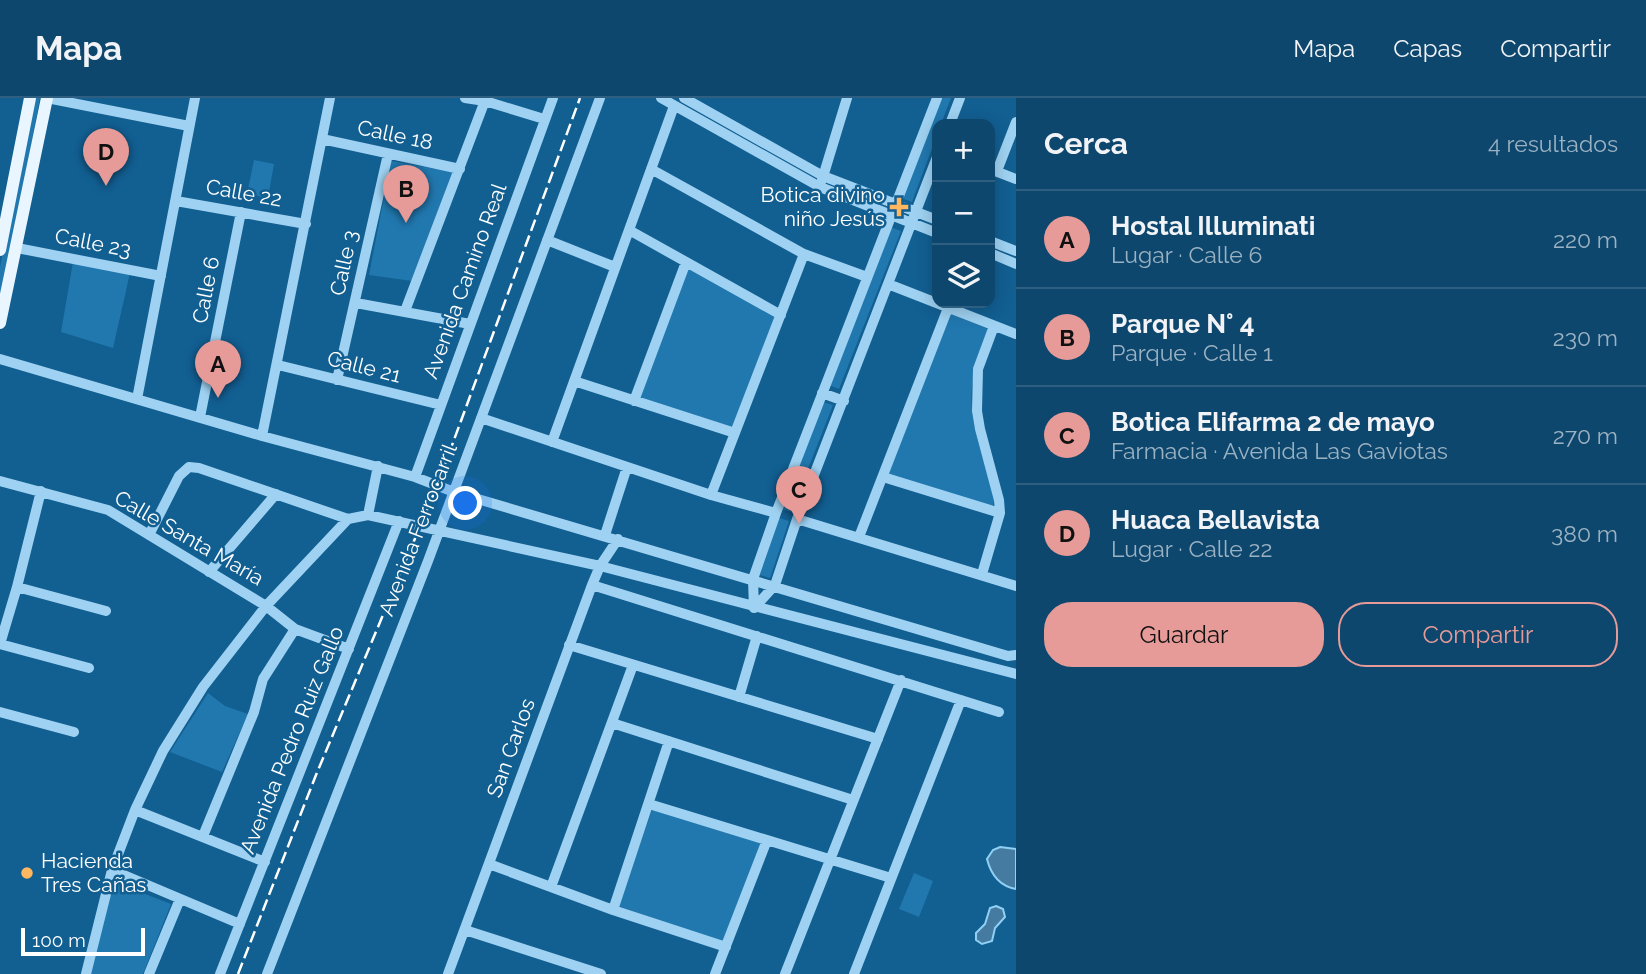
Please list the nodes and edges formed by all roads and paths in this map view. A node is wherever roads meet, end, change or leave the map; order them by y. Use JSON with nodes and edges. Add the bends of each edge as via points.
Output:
{"nodes":[{"id":1,"x":30,"y":98,"type":"edge"},
{"id":2,"x":47,"y":98,"type":"edge"},
{"id":3,"x":195,"y":98,"type":"edge"},
{"id":4,"x":330,"y":98,"type":"edge"},
{"id":5,"x":465,"y":98,"type":"edge"},
{"id":6,"x":553,"y":98,"type":"edge"},
{"id":7,"x":600,"y":98,"type":"edge"},
{"id":8,"x":661,"y":98,"type":"edge"},
{"id":9,"x":684,"y":98,"type":"edge"},
{"id":10,"x":847,"y":98,"type":"edge"},
{"id":11,"x":937,"y":98,"type":"edge"},
{"id":12,"x":960,"y":98,"type":"edge"},
{"id":13,"x":485,"y":100,"type":"edge"},
{"id":14,"x":674,"y":106,"type":"junction"},
{"id":15,"x":544,"y":119,"type":"junction"},
{"id":16,"x":952,"y":119,"type":"edge"},
{"id":17,"x":1016,"y":122,"type":"edge"},
{"id":18,"x":190,"y":126,"type":"junction"},
{"id":19,"x":322,"y":139,"type":"junction"},
{"id":20,"x":388,"y":154,"type":"junction"},
{"id":21,"x":995,"y":166,"type":"edge"},
{"id":22,"x":460,"y":169,"type":"junction"},
{"id":23,"x":651,"y":169,"type":"junction"},
{"id":24,"x":932,"y":170,"type":"edge"},
{"id":25,"x":995,"y":171,"type":"edge"},
{"id":26,"x":823,"y":176,"type":"junction"},
{"id":27,"x":1016,"y":179,"type":"edge"},
{"id":28,"x":820,"y":187,"type":"junction"},
{"id":29,"x":176,"y":201,"type":"junction"},
{"id":30,"x":895,"y":204,"type":"junction"},
{"id":31,"x":241,"y":212,"type":"junction"},
{"id":32,"x":915,"y":212,"type":"junction"},
{"id":33,"x":891,"y":216,"type":"junction"},
{"id":34,"x":932,"y":218,"type":"edge"},
{"id":35,"x":911,"y":223,"type":"junction"},
{"id":36,"x":306,"y":224,"type":"junction"},
{"id":37,"x":629,"y":230,"type":"junction"},
{"id":38,"x":932,"y":231,"type":"edge"},
{"id":39,"x":547,"y":240,"type":"junction"},
{"id":40,"x":995,"y":243,"type":"edge"},
{"id":41,"x":17,"y":248,"type":"junction"},
{"id":42,"x":0,"y":250,"type":"edge"},
{"id":43,"x":1016,"y":251,"type":"edge"},
{"id":44,"x":804,"y":254,"type":"junction"},
{"id":45,"x":995,"y":256,"type":"edge"},
{"id":46,"x":686,"y":262,"type":"junction"},
{"id":47,"x":1016,"y":264,"type":"edge"},
{"id":48,"x":615,"y":267,"type":"junction"},
{"id":49,"x":161,"y":276,"type":"junction"},
{"id":50,"x":867,"y":277,"type":"junction"},
{"id":51,"x":888,"y":284,"type":"junction"},
{"id":52,"x":932,"y":302,"type":"edge"},
{"id":53,"x":356,"y":303,"type":"junction"},
{"id":54,"x":948,"y":308,"type":"joint"},
{"id":55,"x":405,"y":311,"type":"junction"},
{"id":56,"x":781,"y":315,"type":"junction"},
{"id":57,"x":0,"y":323,"type":"edge"},
{"id":58,"x":470,"y":324,"type":"junction"},
{"id":59,"x":994,"y":326,"type":"junction"},
{"id":60,"x":1016,"y":334,"type":"edge"},
{"id":61,"x":0,"y":359,"type":"edge"},
{"id":62,"x":278,"y":365,"type":"junction"},
{"id":63,"x":337,"y":380,"type":"junction"},
{"id":64,"x":574,"y":381,"type":"junction"},
{"id":65,"x":822,"y":393,"type":"junction"},
{"id":66,"x":137,"y":398,"type":"junction"},
{"id":67,"x":634,"y":401,"type":"junction"},
{"id":68,"x":844,"y":401,"type":"junction"},
{"id":69,"x":440,"y":405,"type":"junction"},
{"id":70,"x":200,"y":417,"type":"junction"},
{"id":71,"x":481,"y":418,"type":"junction"},
{"id":72,"x":735,"y":433,"type":"junction"},
{"id":73,"x":262,"y":436,"type":"junction"},
{"id":74,"x":552,"y":442,"type":"junction"},
{"id":75,"x":378,"y":466,"type":"junction"},
{"id":76,"x":627,"y":467,"type":"junction"},
{"id":77,"x":415,"y":477,"type":"junction"},
{"id":78,"x":883,"y":477,"type":"junction"},
{"id":79,"x":0,"y":481,"type":"edge"},
{"id":80,"x":41,"y":491,"type":"junction"},
{"id":81,"x":454,"y":492,"type":"junction"},
{"id":82,"x":276,"y":494,"type":"junction"},
{"id":83,"x":711,"y":495,"type":"junction"},
{"id":84,"x":776,"y":513,"type":"junction"},
{"id":85,"x":1000,"y":513,"type":"junction"},
{"id":86,"x":369,"y":514,"type":"junction"},
{"id":87,"x":348,"y":519,"type":"junction"},
{"id":88,"x":797,"y":519,"type":"junction"},
{"id":89,"x":399,"y":521,"type":"junction"},
{"id":90,"x":440,"y":529,"type":"junction"},
{"id":91,"x":149,"y":535,"type":"junction"},
{"id":92,"x":606,"y":535,"type":"junction"},
{"id":93,"x":859,"y":537,"type":"junction"},
{"id":94,"x":618,"y":539,"type":"junction"},
{"id":95,"x":600,"y":566,"type":"junction"},
{"id":96,"x":209,"y":572,"type":"junction"},
{"id":97,"x":982,"y":574,"type":"junction"},
{"id":98,"x":754,"y":579,"type":"junction"},
{"id":99,"x":592,"y":585,"type":"junction"},
{"id":100,"x":775,"y":586,"type":"junction"},
{"id":101,"x":1016,"y":586,"type":"edge"},
{"id":102,"x":17,"y":587,"type":"junction"},
{"id":103,"x":266,"y":606,"type":"junction"},
{"id":104,"x":754,"y":607,"type":"junction"},
{"id":105,"x":106,"y":611,"type":"dead end"},
{"id":106,"x":295,"y":629,"type":"junction"},
{"id":107,"x":757,"y":636,"type":"junction"},
{"id":108,"x":0,"y":644,"type":"edge"},
{"id":109,"x":569,"y":645,"type":"junction"},
{"id":110,"x":349,"y":649,"type":"junction"},
{"id":111,"x":1016,"y":655,"type":"edge"},
{"id":112,"x":633,"y":665,"type":"junction"},
{"id":113,"x":89,"y":668,"type":"dead end"},
{"id":114,"x":1016,"y":674,"type":"edge"},
{"id":115,"x":901,"y":680,"type":"junction"},
{"id":116,"x":740,"y":697,"type":"junction"},
{"id":117,"x":961,"y":700,"type":"junction"},
{"id":118,"x":0,"y":712,"type":"edge"},
{"id":119,"x":999,"y":712,"type":"dead end"},
{"id":120,"x":612,"y":723,"type":"junction"},
{"id":121,"x":74,"y":732,"type":"dead end"},
{"id":122,"x":878,"y":739,"type":"junction"},
{"id":123,"x":668,"y":741,"type":"junction"},
{"id":124,"x":853,"y":800,"type":"junction"},
{"id":125,"x":649,"y":804,"type":"junction"},
{"id":126,"x":135,"y":810,"type":"junction"},
{"id":127,"x":203,"y":836,"type":"junction"},
{"id":128,"x":767,"y":840,"type":"junction"},
{"id":129,"x":830,"y":859,"type":"junction"},
{"id":130,"x":265,"y":862,"type":"junction"},
{"id":131,"x":489,"y":864,"type":"junction"},
{"id":132,"x":112,"y":870,"type":"junction"},
{"id":133,"x":891,"y":878,"type":"junction"},
{"id":134,"x":551,"y":887,"type":"junction"},
{"id":135,"x":180,"y":899,"type":"junction"},
{"id":136,"x":614,"y":910,"type":"junction"},
{"id":137,"x":240,"y":924,"type":"junction"},
{"id":138,"x":465,"y":930,"type":"junction"},
{"id":139,"x":726,"y":947,"type":"junction"},
{"id":140,"x":86,"y":974,"type":"edge"},
{"id":141,"x":149,"y":974,"type":"edge"},
{"id":142,"x":220,"y":974,"type":"edge"},
{"id":143,"x":267,"y":974,"type":"edge"},
{"id":144,"x":448,"y":974,"type":"edge"},
{"id":145,"x":601,"y":974,"type":"edge"},
{"id":146,"x":715,"y":974,"type":"edge"},
{"id":147,"x":785,"y":974,"type":"edge"},
{"id":148,"x":854,"y":974,"type":"edge"}],
"edges":[{"from":1,"to":42,"type":"main road"},
{"from":2,"to":18,"type":"street"},
{"from":2,"to":41,"type":"main road"},
{"from":3,"to":18,"type":"street"},
{"from":4,"to":19,"type":"street"},
{"from":5,"to":13,"type":"street"},
{"from":6,"to":15,"type":"street","name":"Avenida Camino Real"},
{"from":7,"to":39,"type":"street","name":"Avenida Ferrocarril"},
{"from":8,"to":14,"type":"street"},
{"from":9,"to":26,"type":"street"},
{"from":10,"to":26,"type":"street"},
{"from":11,"to":30,"type":"street"},
{"from":12,"to":16,"type":"street"},
{"from":13,"to":15,"type":"street"},
{"from":13,"to":22,"type":"street"},
{"from":14,"to":23,"type":"street"},
{"from":14,"to":28,"type":"street"},
{"from":15,"to":58,"type":"street","name":"Avenida Camino Real"},
{"from":17,"to":21,"type":"street"},
{"from":18,"to":29,"type":"street"},
{"from":19,"to":20,"type":"street","name":"Calle 18"},
{"from":19,"to":36,"type":"street"},
{"from":20,"to":22,"type":"street","name":"Calle 18"},
{"from":20,"to":53,"type":"street","name":"Calle 3"},
{"from":22,"to":55,"type":"street"},
{"from":23,"to":37,"type":"street"},
{"from":23,"to":44,"type":"street"},
{"from":24,"to":32,"type":"street"},
{"from":25,"to":27,"type":"street"},
{"from":26,"to":28,"type":"street"},
{"from":26,"to":30,"type":"street"},
{"from":28,"to":33,"type":"street"},
{"from":29,"to":31,"type":"street","name":"Calle 22"},
{"from":29,"to":49,"type":"street"},
{"from":30,"to":32,"type":"street"},
{"from":30,"to":33,"type":"street"},
{"from":31,"to":36,"type":"street","name":"Calle 22"},
{"from":31,"to":70,"type":"street","name":"Calle 6"},
{"from":32,"to":34,"type":"street"},
{"from":32,"to":35,"type":"street"},
{"from":33,"to":35,"type":"street"},
{"from":33,"to":50,"type":"street"},
{"from":35,"to":38,"type":"street"},
{"from":35,"to":51,"type":"street"},
{"from":36,"to":62,"type":"street"},
{"from":37,"to":46,"type":"street"},
{"from":37,"to":48,"type":"street"},
{"from":39,"to":48,"type":"street"},
{"from":39,"to":71,"type":"street","name":"Avenida Ferrocarril"},
{"from":40,"to":43,"type":"street"},
{"from":41,"to":49,"type":"street","name":"Calle 23"},
{"from":41,"to":57,"type":"main road"},
{"from":44,"to":50,"type":"street"},
{"from":44,"to":56,"type":"street"},
{"from":45,"to":47,"type":"street"},
{"from":46,"to":56,"type":"street"},
{"from":46,"to":67,"type":"street"},
{"from":48,"to":64,"type":"street"},
{"from":49,"to":66,"type":"street"},
{"from":50,"to":65,"type":"street"},
{"from":51,"to":52,"type":"street"},
{"from":51,"to":68,"type":"street"},
{"from":53,"to":55,"type":"street"},
{"from":53,"to":63,"type":"street","name":"Calle 3"},
{"from":54,"to":59,"type":"street"},
{"from":54,"to":78,"type":"street"},
{"from":55,"to":58,"type":"street"},
{"from":56,"to":72,"type":"street"},
{"from":58,"to":69,"type":"street","name":"Avenida Camino Real"},
{"from":59,"to":60,"type":"street"},
{"from":59,"to":85,"type":"street","via":[[978,369],[977,411]]},
{"from":61,"to":66,"type":"street"},
{"from":62,"to":63,"type":"street","name":"Calle 21"},
{"from":62,"to":73,"type":"street"},
{"from":63,"to":69,"type":"street","name":"Calle 21"},
{"from":64,"to":67,"type":"street"},
{"from":64,"to":74,"type":"street"},
{"from":65,"to":68,"type":"street"},
{"from":65,"to":84,"type":"street"},
{"from":66,"to":70,"type":"street"},
{"from":67,"to":72,"type":"street"},
{"from":68,"to":88,"type":"street"},
{"from":69,"to":77,"type":"street","name":"Avenida Camino Real"},
{"from":70,"to":73,"type":"street"},
{"from":71,"to":74,"type":"street"},
{"from":71,"to":81,"type":"street","name":"Avenida Ferrocarril"},
{"from":72,"to":83,"type":"street"},
{"from":73,"to":75,"type":"street"},
{"from":74,"to":76,"type":"street"},
{"from":75,"to":77,"type":"street"},
{"from":75,"to":86,"type":"street"},
{"from":76,"to":83,"type":"street"},
{"from":76,"to":92,"type":"street"},
{"from":77,"to":81,"type":"street"},
{"from":78,"to":85,"type":"street"},
{"from":78,"to":93,"type":"street"},
{"from":79,"to":80,"type":"street","name":"Calle Santa María"},
{"from":80,"to":91,"type":"street","name":"Calle Santa María","via":[[108,510]]},
{"from":80,"to":102,"type":"street"},
{"from":81,"to":90,"type":"street","name":"Avenida Ferrocarril"},
{"from":81,"to":92,"type":"street"},
{"from":82,"to":87,"type":"street"},
{"from":82,"to":91,"type":"street","via":[[189,467],[179,476]]},
{"from":82,"to":96,"type":"street"},
{"from":83,"to":84,"type":"street"},
{"from":84,"to":98,"type":"street"},
{"from":85,"to":97,"type":"street"},
{"from":86,"to":87,"type":"street"},
{"from":86,"to":89,"type":"street"},
{"from":87,"to":103,"type":"street"},
{"from":88,"to":93,"type":"street"},
{"from":88,"to":100,"type":"street"},
{"from":89,"to":90,"type":"street"},
{"from":89,"to":110,"type":"street","name":"Avenida Pedro Ruiz Gallo"},
{"from":90,"to":95,"type":"street"},
{"from":90,"to":143,"type":"street","name":"Avenida Ferrocarril"},
{"from":91,"to":96,"type":"street","name":"Calle Santa María"},
{"from":92,"to":94,"type":"street"},
{"from":93,"to":97,"type":"street"},
{"from":94,"to":95,"type":"street","name":"San Carlos"},
{"from":94,"to":98,"type":"street"},
{"from":95,"to":99,"type":"street","name":"San Carlos"},
{"from":95,"to":104,"type":"street"},
{"from":96,"to":103,"type":"street","name":"Calle Santa María"},
{"from":97,"to":101,"type":"street"},
{"from":98,"to":100,"type":"street"},
{"from":98,"to":104,"type":"street"},
{"from":99,"to":107,"type":"street"},
{"from":99,"to":109,"type":"street","name":"San Carlos"},
{"from":100,"to":104,"type":"street"},
{"from":100,"to":111,"type":"street"},
{"from":102,"to":105,"type":"street"},
{"from":102,"to":108,"type":"street"},
{"from":103,"to":106,"type":"street","name":"Calle Santa María"},
{"from":103,"to":126,"type":"street","via":[[203,687],[163,751]]},
{"from":104,"to":114,"type":"street"},
{"from":106,"to":110,"type":"street","name":"Calle Santa María"},
{"from":106,"to":127,"type":"street","via":[[263,679]]},
{"from":107,"to":115,"type":"street"},
{"from":107,"to":116,"type":"street"},
{"from":108,"to":113,"type":"street"},
{"from":109,"to":112,"type":"street"},
{"from":109,"to":131,"type":"street","name":"San Carlos"},
{"from":110,"to":130,"type":"street","name":"Avenida Pedro Ruiz Gallo"},
{"from":112,"to":116,"type":"street"},
{"from":112,"to":120,"type":"street"},
{"from":115,"to":117,"type":"street"},
{"from":115,"to":122,"type":"street"},
{"from":116,"to":122,"type":"street"},
{"from":117,"to":119,"type":"street"},
{"from":117,"to":133,"type":"street"},
{"from":118,"to":121,"type":"street"},
{"from":120,"to":123,"type":"street"},
{"from":120,"to":134,"type":"street"},
{"from":122,"to":124,"type":"street"},
{"from":123,"to":124,"type":"street"},
{"from":123,"to":125,"type":"street"},
{"from":124,"to":129,"type":"street"},
{"from":125,"to":128,"type":"street"},
{"from":125,"to":136,"type":"street"},
{"from":126,"to":127,"type":"street"},
{"from":126,"to":132,"type":"street"},
{"from":127,"to":130,"type":"street"},
{"from":128,"to":129,"type":"street"},
{"from":128,"to":139,"type":"street"},
{"from":129,"to":133,"type":"street"},
{"from":129,"to":147,"type":"street"},
{"from":130,"to":137,"type":"street","name":"Avenida Pedro Ruiz Gallo"},
{"from":131,"to":134,"type":"street"},
{"from":131,"to":138,"type":"street","name":"San Carlos"},
{"from":132,"to":135,"type":"street"},
{"from":132,"to":140,"type":"street"},
{"from":133,"to":148,"type":"street"},
{"from":134,"to":136,"type":"street"},
{"from":135,"to":137,"type":"street"},
{"from":135,"to":141,"type":"street"},
{"from":136,"to":139,"type":"street"},
{"from":137,"to":142,"type":"street","name":"Avenida Pedro Ruiz Gallo"},
{"from":138,"to":144,"type":"street","name":"San Carlos"},
{"from":138,"to":145,"type":"street"},
{"from":139,"to":146,"type":"street"}]}
